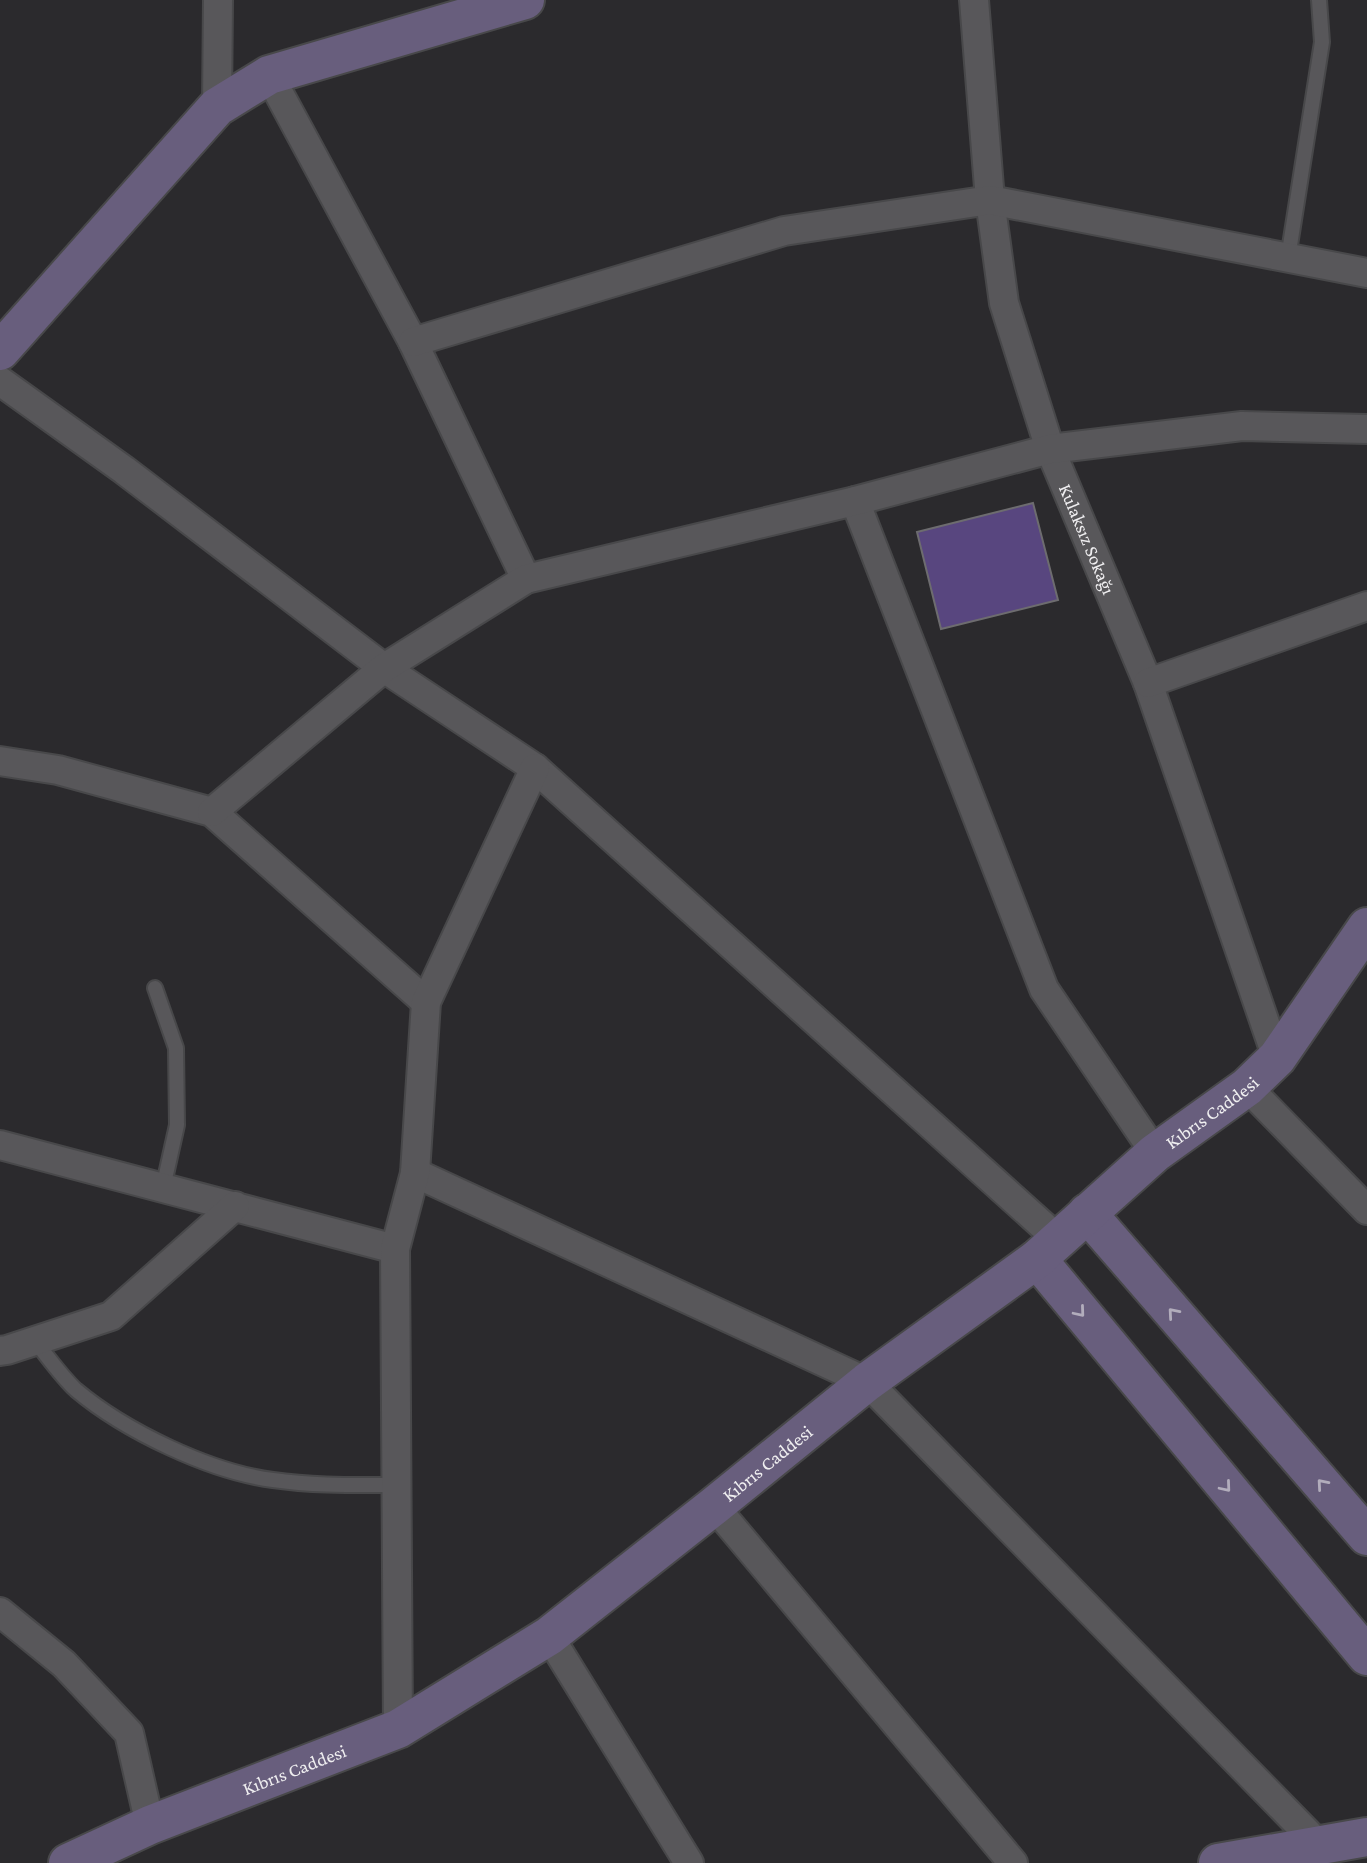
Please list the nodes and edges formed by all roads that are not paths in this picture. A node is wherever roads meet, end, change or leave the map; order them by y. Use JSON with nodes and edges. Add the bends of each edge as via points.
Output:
{"nodes":[{"id":1,"x":218,"y":0,"type":"edge"},
{"id":2,"x":525,"y":0,"type":"edge"},
{"id":3,"x":974,"y":0,"type":"edge"},
{"id":4,"x":1319,"y":0,"type":"edge"},
{"id":5,"x":269,"y":75,"type":"junction"},
{"id":6,"x":217,"y":107,"type":"junction"},
{"id":7,"x":990,"y":200,"type":"junction"},
{"id":8,"x":1288,"y":258,"type":"junction"},
{"id":9,"x":1367,"y":273,"type":"edge"},
{"id":10,"x":413,"y":342,"type":"junction"},
{"id":11,"x":0,"y":351,"type":"edge"},
{"id":12,"x":0,"y":381,"type":"edge"},
{"id":13,"x":1367,"y":429,"type":"edge"},
{"id":14,"x":1050,"y":449,"type":"junction"},
{"id":15,"x":855,"y":501,"type":"junction"},
{"id":16,"x":526,"y":579,"type":"junction"},
{"id":17,"x":1367,"y":606,"type":"edge"},
{"id":18,"x":384,"y":668,"type":"junction"},
{"id":19,"x":1149,"y":683,"type":"junction"},
{"id":20,"x":0,"y":761,"type":"edge"},
{"id":21,"x":535,"y":768,"type":"junction"},
{"id":22,"x":212,"y":812,"type":"junction"},
{"id":23,"x":1367,"y":927,"type":"edge"},
{"id":24,"x":155,"y":988,"type":"dead end"},
{"id":25,"x":426,"y":1002,"type":"junction"},
{"id":26,"x":1278,"y":1058,"type":"junction"},
{"id":27,"x":1247,"y":1087,"type":"junction"},
{"id":28,"x":0,"y":1145,"type":"edge"},
{"id":29,"x":1155,"y":1153,"type":"junction"},
{"id":30,"x":415,"y":1174,"type":"junction"},
{"id":31,"x":163,"y":1188,"type":"junction"},
{"id":32,"x":235,"y":1206,"type":"junction"},
{"id":33,"x":1367,"y":1210,"type":"edge"},
{"id":34,"x":1087,"y":1213,"type":"junction"},
{"id":35,"x":395,"y":1249,"type":"junction"},
{"id":36,"x":1048,"y":1250,"type":"junction"},
{"id":37,"x":35,"y":1341,"type":"junction"},
{"id":38,"x":0,"y":1351,"type":"edge"},
{"id":39,"x":867,"y":1382,"type":"junction"},
{"id":40,"x":396,"y":1485,"type":"junction"},
{"id":41,"x":714,"y":1506,"type":"junction"},
{"id":42,"x":1367,"y":1536,"type":"edge"},
{"id":43,"x":0,"y":1612,"type":"edge"},
{"id":44,"x":549,"y":1636,"type":"junction"},
{"id":45,"x":1367,"y":1656,"type":"edge"},
{"id":46,"x":398,"y":1729,"type":"junction"},
{"id":47,"x":150,"y":1825,"type":"junction"},
{"id":48,"x":1367,"y":1837,"type":"edge"},
{"id":49,"x":1320,"y":1846,"type":"junction"},
{"id":50,"x":68,"y":1863,"type":"edge"},
{"id":51,"x":689,"y":1863,"type":"edge"},
{"id":52,"x":1013,"y":1863,"type":"edge"},
{"id":53,"x":1218,"y":1863,"type":"edge"}],
"edges":[{"from":1,"to":6,"type":"street"},
{"from":2,"to":5,"type":"street"},
{"from":3,"to":7,"type":"street","name":"Kulaksız Sokağı"},
{"from":4,"to":8,"type":"lane","via":[[1322,42]]},
{"from":5,"to":6,"type":"street"},
{"from":5,"to":10,"type":"street"},
{"from":6,"to":11,"type":"street"},
{"from":7,"to":8,"type":"street"},
{"from":7,"to":10,"type":"street","via":[[784,230]]},
{"from":7,"to":14,"type":"street","name":"Kulaksız Sokağı","via":[[1004,303]]},
{"from":8,"to":9,"type":"street"},
{"from":10,"to":16,"type":"street"},
{"from":12,"to":18,"type":"street"},
{"from":13,"to":14,"type":"street","via":[[1242,426]]},
{"from":14,"to":15,"type":"street"},
{"from":14,"to":19,"type":"street","name":"Kulaksız Sokağı"},
{"from":15,"to":16,"type":"street"},
{"from":15,"to":29,"type":"street","via":[[1044,989]]},
{"from":16,"to":18,"type":"street"},
{"from":17,"to":19,"type":"street"},
{"from":18,"to":21,"type":"street"},
{"from":18,"to":22,"type":"street"},
{"from":19,"to":26,"type":"street","name":"Kulaksız Sokağı"},
{"from":20,"to":22,"type":"street","via":[[58,770]]},
{"from":21,"to":25,"type":"street"},
{"from":21,"to":36,"type":"street"},
{"from":22,"to":25,"type":"street"},
{"from":23,"to":26,"type":"street","name":"Kıbrıs Caddesi"},
{"from":24,"to":31,"type":"lane","via":[[176,1048],[177,1125]]},
{"from":25,"to":30,"type":"street"},
{"from":26,"to":27,"type":"street","name":"Kıbrıs Caddesi"},
{"from":27,"to":29,"type":"street","name":"Kıbrıs Caddesi"},
{"from":27,"to":33,"type":"street"},
{"from":28,"to":31,"type":"street"},
{"from":29,"to":34,"type":"street","name":"Kıbrıs Caddesi"},
{"from":30,"to":35,"type":"street"},
{"from":30,"to":39,"type":"street"},
{"from":31,"to":32,"type":"street"},
{"from":32,"to":35,"type":"street"},
{"from":32,"to":37,"type":"street","via":[[111,1316]]},
{"from":34,"to":36,"type":"street","name":"Kıbrıs Caddesi"},
{"from":42,"to":34,"type":"street","one_way":true},
{"from":35,"to":40,"type":"street"},
{"from":36,"to":39,"type":"street","name":"Kıbrıs Caddesi"},
{"from":36,"to":45,"type":"street","one_way":true},
{"from":37,"to":38,"type":"street"},
{"from":37,"to":40,"type":"lane","via":[[75,1389],[160,1442],[205,1462],[271,1480]]},
{"from":39,"to":41,"type":"street","name":"Kıbrıs Caddesi"},
{"from":39,"to":49,"type":"street"},
{"from":40,"to":46,"type":"street"},
{"from":41,"to":44,"type":"street","name":"Kıbrıs Caddesi"},
{"from":41,"to":52,"type":"street"},
{"from":43,"to":47,"type":"street","via":[[64,1664],[129,1733]]},
{"from":44,"to":46,"type":"street","name":"Kıbrıs Caddesi"},
{"from":44,"to":51,"type":"street"},
{"from":46,"to":47,"type":"street","name":"Kıbrıs Caddesi"},
{"from":47,"to":50,"type":"street","name":"Kıbrıs Caddesi"},
{"from":48,"to":49,"type":"street"},
{"from":49,"to":53,"type":"street"}]}
